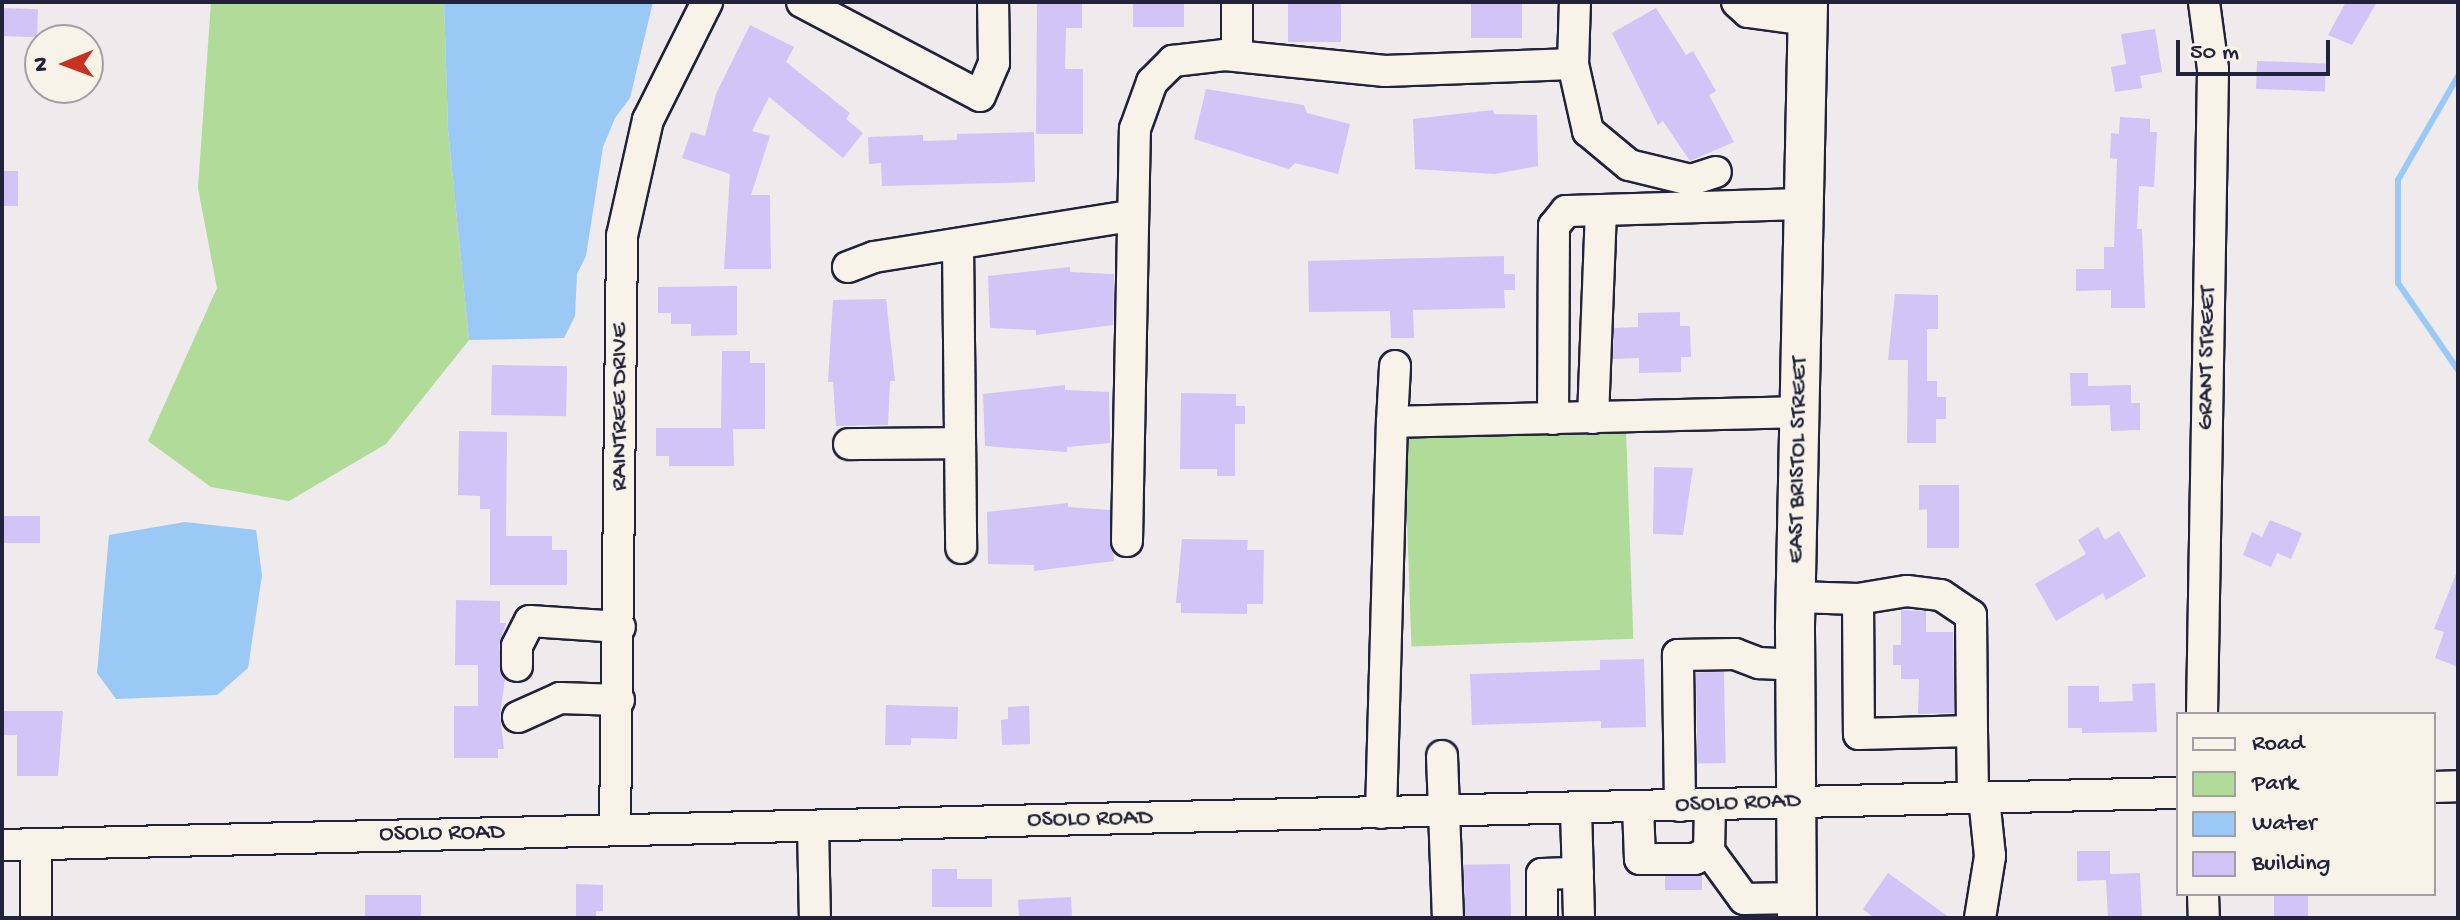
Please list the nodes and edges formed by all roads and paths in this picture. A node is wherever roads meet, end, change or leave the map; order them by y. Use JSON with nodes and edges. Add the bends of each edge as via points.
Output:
{"nodes":[{"id":1,"x":707,"y":2,"type":"edge"},
{"id":2,"x":802,"y":2,"type":"edge"},
{"id":3,"x":993,"y":2,"type":"edge"},
{"id":4,"x":1237,"y":2,"type":"edge"},
{"id":5,"x":1575,"y":2,"type":"edge"},
{"id":6,"x":1737,"y":2,"type":"edge"},
{"id":7,"x":2204,"y":2,"type":"edge"},
{"id":8,"x":1808,"y":11,"type":"edge"},
{"id":9,"x":1237,"y":55,"type":"junction"},
{"id":10,"x":1573,"y":64,"type":"junction"},
{"id":11,"x":1716,"y":172,"type":"dead end"},
{"id":12,"x":1804,"y":204,"type":"junction"},
{"id":13,"x":1601,"y":210,"type":"junction"},
{"id":14,"x":1131,"y":216,"type":"junction"},
{"id":15,"x":958,"y":244,"type":"junction"},
{"id":16,"x":848,"y":267,"type":"dead end"},
{"id":17,"x":1395,"y":366,"type":"dead end"},
{"id":18,"x":1800,"y":412,"type":"junction"},
{"id":19,"x":1593,"y":418,"type":"junction"},
{"id":20,"x":1553,"y":419,"type":"junction"},
{"id":21,"x":1392,"y":422,"type":"junction"},
{"id":22,"x":960,"y":443,"type":"junction"},
{"id":23,"x":849,"y":444,"type":"dead end"},
{"id":24,"x":1127,"y":541,"type":"dead end"},
{"id":25,"x":961,"y":548,"type":"dead end"},
{"id":26,"x":1796,"y":597,"type":"junction"},
{"id":27,"x":1858,"y":599,"type":"junction"},
{"id":28,"x":620,"y":627,"type":"junction"},
{"id":29,"x":1795,"y":665,"type":"junction"},
{"id":30,"x":517,"y":666,"type":"dead end"},
{"id":31,"x":619,"y":700,"type":"junction"},
{"id":32,"x":2202,"y":712,"type":"edge"},
{"id":33,"x":518,"y":717,"type":"dead end"},
{"id":34,"x":1972,"y":731,"type":"junction"},
{"id":35,"x":1442,"y":756,"type":"dead end"},
{"id":36,"x":2458,"y":786,"type":"edge"},
{"id":37,"x":2436,"y":787,"type":"edge"},
{"id":38,"x":2176,"y":793,"type":"edge"},
{"id":39,"x":1979,"y":798,"type":"junction"},
{"id":40,"x":1795,"y":803,"type":"junction"},
{"id":41,"x":1695,"y":806,"type":"junction"},
{"id":42,"x":1638,"y":807,"type":"junction"},
{"id":43,"x":1576,"y":809,"type":"junction"},
{"id":44,"x":1446,"y":812,"type":"junction"},
{"id":45,"x":1381,"y":813,"type":"junction"},
{"id":46,"x":813,"y":826,"type":"junction"},
{"id":47,"x":615,"y":830,"type":"junction"},
{"id":48,"x":36,"y":844,"type":"junction"},
{"id":49,"x":2,"y":845,"type":"edge"},
{"id":50,"x":1709,"y":851,"type":"junction"},
{"id":51,"x":1578,"y":873,"type":"junction"},
{"id":52,"x":2203,"y":896,"type":"edge"},
{"id":53,"x":1744,"y":908,"type":"edge"},
{"id":54,"x":1797,"y":908,"type":"edge"},
{"id":55,"x":36,"y":918,"type":"edge"},
{"id":56,"x":815,"y":918,"type":"edge"},
{"id":57,"x":1448,"y":918,"type":"edge"},
{"id":58,"x":1542,"y":918,"type":"edge"},
{"id":59,"x":1579,"y":918,"type":"edge"},
{"id":60,"x":1980,"y":918,"type":"edge"},
{"id":61,"x":2204,"y":918,"type":"edge"}],
"edges":[{"from":1,"to":28,"type":"street","name":"RAINTREE DRIVE","via":[[648,120],[622,236]]},
{"from":2,"to":3,"type":"street","via":[[980,96],[994,63]]},
{"from":4,"to":9,"type":"street"},
{"from":5,"to":10,"type":"street"},
{"from":6,"to":8,"type":"street","via":[[1748,12]]},
{"from":7,"to":32,"type":"street","name":"GRANT STREET","via":[[2213,69]]},
{"from":8,"to":12,"type":"main road","name":"EAST BRISTOL STREET"},
{"from":9,"to":10,"type":"street","via":[[1385,71]]},
{"from":9,"to":14,"type":"street","via":[[1173,61],[1152,82],[1135,129]]},
{"from":10,"to":11,"type":"street","via":[[1588,131],[1629,165],[1691,180]]},
{"from":12,"to":13,"type":"street"},
{"from":12,"to":18,"type":"main road","name":"EAST BRISTOL STREET"},
{"from":13,"to":19,"type":"street"},
{"from":13,"to":20,"type":"street","via":[[1566,211],[1554,226]]},
{"from":14,"to":15,"type":"street"},
{"from":14,"to":24,"type":"street"},
{"from":15,"to":16,"type":"street","via":[[874,257]]},
{"from":15,"to":22,"type":"street"},
{"from":17,"to":21,"type":"street"},
{"from":18,"to":19,"type":"street"},
{"from":18,"to":26,"type":"main road","name":"EAST BRISTOL STREET"},
{"from":19,"to":20,"type":"street"},
{"from":20,"to":21,"type":"street"},
{"from":21,"to":45,"type":"street"},
{"from":22,"to":23,"type":"street"},
{"from":22,"to":25,"type":"street"},
{"from":26,"to":27,"type":"street"},
{"from":26,"to":29,"type":"main road","name":"EAST BRISTOL STREET"},
{"from":27,"to":34,"type":"street","via":[[1907,591],[1941,595],[1971,615]]},
{"from":27,"to":34,"type":"street","via":[[1859,734]]},
{"from":28,"to":30,"type":"street","via":[[530,621],[517,646]]},
{"from":28,"to":31,"type":"street","name":"RAINTREE DRIVE"},
{"from":29,"to":40,"type":"main road","name":"EAST BRISTOL STREET"},
{"from":29,"to":41,"type":"street","via":[[1759,663],[1735,654],[1678,655]]},
{"from":31,"to":33,"type":"street","via":[[560,698]]},
{"from":31,"to":47,"type":"street","name":"RAINTREE DRIVE"},
{"from":34,"to":39,"type":"street"},
{"from":35,"to":44,"type":"street"},
{"from":36,"to":37,"type":"street"},
{"from":38,"to":39,"type":"street","name":"OSOLO ROAD"},
{"from":39,"to":40,"type":"street","name":"OSOLO ROAD"},
{"from":39,"to":60,"type":"street","via":[[1990,856]]},
{"from":40,"to":41,"type":"street","name":"OSOLO ROAD"},
{"from":40,"to":54,"type":"main road","name":"EAST BRISTOL STREET"},
{"from":41,"to":42,"type":"street","name":"OSOLO ROAD"},
{"from":41,"to":50,"type":"street"},
{"from":42,"to":43,"type":"street","name":"OSOLO ROAD"},
{"from":42,"to":50,"type":"street","via":[[1640,859],[1695,859]]},
{"from":43,"to":44,"type":"street","name":"OSOLO ROAD"},
{"from":43,"to":51,"type":"street"},
{"from":44,"to":45,"type":"street","name":"OSOLO ROAD"},
{"from":44,"to":57,"type":"street"},
{"from":45,"to":46,"type":"street","name":"OSOLO ROAD"},
{"from":46,"to":47,"type":"street","name":"OSOLO ROAD"},
{"from":46,"to":56,"type":"street"},
{"from":47,"to":48,"type":"street","name":"OSOLO ROAD"},
{"from":48,"to":49,"type":"street","name":"OSOLO ROAD"},
{"from":48,"to":55,"type":"street"},
{"from":50,"to":53,"type":"street"},
{"from":51,"to":58,"type":"street","via":[[1542,874]]},
{"from":51,"to":59,"type":"street"},
{"from":52,"to":61,"type":"street"},
{"from":53,"to":54,"type":"street"}]}
